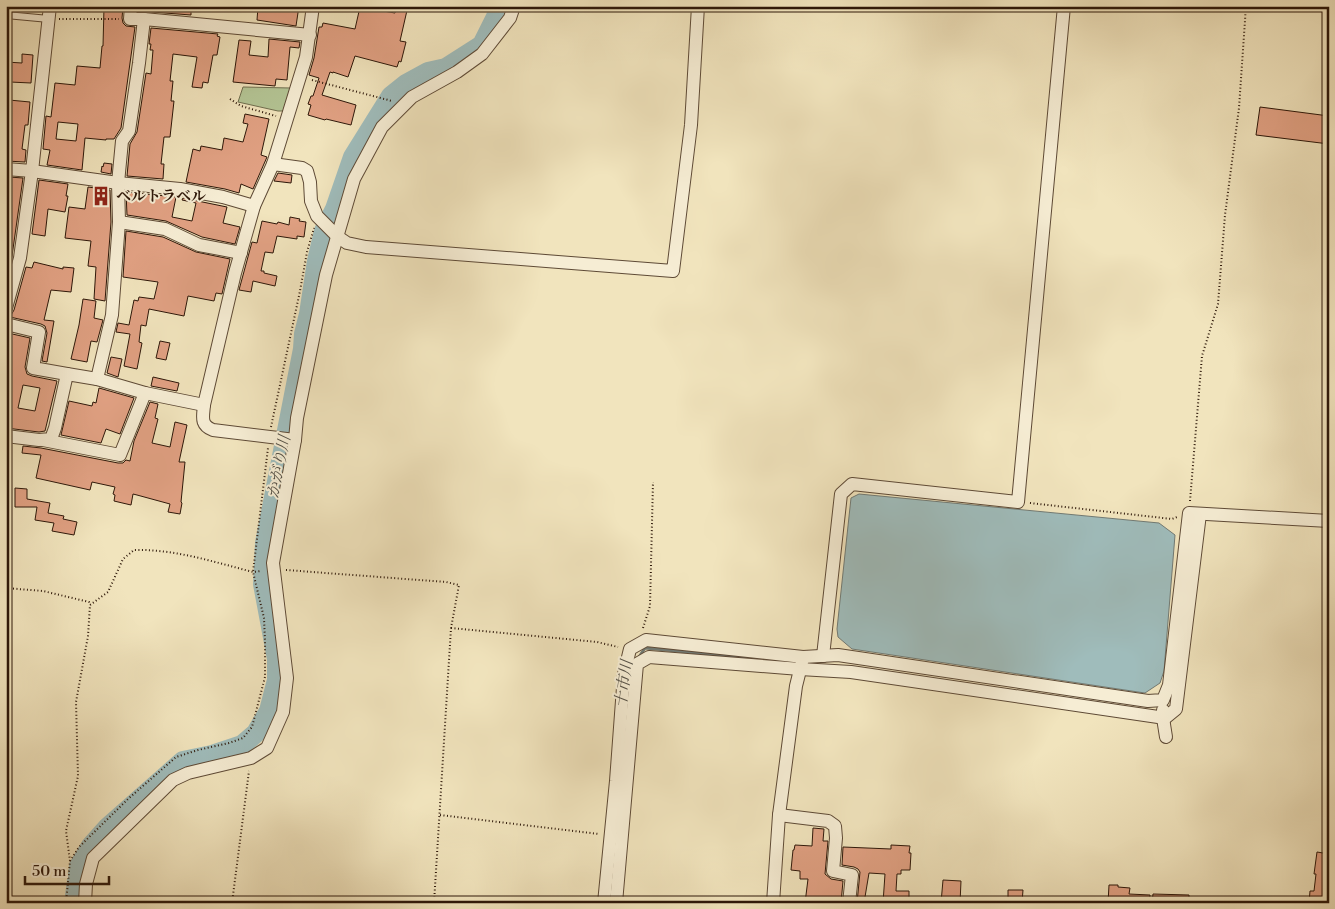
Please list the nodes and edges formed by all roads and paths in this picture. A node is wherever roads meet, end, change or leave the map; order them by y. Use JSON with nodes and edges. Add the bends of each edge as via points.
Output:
{"nodes":[{"id":1,"x":50,"y":6,"type":"edge"},
{"id":2,"x":313,"y":6,"type":"edge"},
{"id":3,"x":514,"y":6,"type":"edge"},
{"id":4,"x":698,"y":6,"type":"edge"},
{"id":5,"x":1064,"y":6,"type":"edge"},
{"id":6,"x":1246,"y":6,"type":"edge"},
{"id":7,"x":6,"y":15,"type":"edge"},
{"id":8,"x":136,"y":15,"type":"edge"},
{"id":9,"x":49,"y":19,"type":"junction"},
{"id":10,"x":310,"y":35,"type":"junction"},
{"id":11,"x":300,"y":77,"type":"junction"},
{"id":12,"x":384,"y":99,"type":"dead end"},
{"id":13,"x":230,"y":100,"type":"dead end"},
{"id":14,"x":286,"y":118,"type":"junction"},
{"id":15,"x":273,"y":164,"type":"junction"},
{"id":16,"x":6,"y":169,"type":"edge"},
{"id":17,"x":32,"y":171,"type":"junction"},
{"id":18,"x":118,"y":183,"type":"junction"},
{"id":19,"x":254,"y":206,"type":"junction"},
{"id":20,"x":317,"y":216,"type":"junction"},
{"id":21,"x":119,"y":222,"type":"junction"},
{"id":22,"x":338,"y":237,"type":"junction"},
{"id":23,"x":242,"y":253,"type":"junction"},
{"id":24,"x":6,"y":308,"type":"edge"},
{"id":25,"x":6,"y":324,"type":"edge"},
{"id":26,"x":67,"y":374,"type":"junction"},
{"id":27,"x":97,"y":379,"type":"junction"},
{"id":28,"x":145,"y":393,"type":"junction"},
{"id":29,"x":204,"y":405,"type":"junction"},
{"id":30,"x":6,"y":436,"type":"edge"},
{"id":31,"x":269,"y":437,"type":"junction"},
{"id":32,"x":42,"y":440,"type":"junction"},
{"id":33,"x":294,"y":440,"type":"junction"},
{"id":34,"x":653,"y":482,"type":"dead end"},
{"id":35,"x":1018,"y":502,"type":"junction"},
{"id":36,"x":1195,"y":513,"type":"junction"},
{"id":37,"x":1329,"y":521,"type":"edge"},
{"id":38,"x":6,"y":588,"type":"edge"},
{"id":39,"x":634,"y":647,"type":"junction"},
{"id":40,"x":823,"y":656,"type":"junction"},
{"id":41,"x":802,"y":663,"type":"junction"},
{"id":42,"x":1164,"y":700,"type":"junction"},
{"id":43,"x":1163,"y":718,"type":"junction"},
{"id":44,"x":1166,"y":737,"type":"dead end"},
{"id":45,"x":251,"y":758,"type":"junction"},
{"id":46,"x":440,"y":815,"type":"junction"},
{"id":47,"x":779,"y":815,"type":"junction"},
{"id":48,"x":611,"y":836,"type":"junction"},
{"id":49,"x":70,"y":861,"type":"junction"},
{"id":50,"x":66,"y":903,"type":"edge"},
{"id":51,"x":85,"y":903,"type":"edge"},
{"id":52,"x":232,"y":903,"type":"edge"},
{"id":53,"x":434,"y":903,"type":"edge"},
{"id":54,"x":604,"y":903,"type":"edge"},
{"id":55,"x":616,"y":903,"type":"edge"},
{"id":56,"x":773,"y":903,"type":"edge"},
{"id":57,"x":849,"y":903,"type":"edge"}],
"edges":[{"from":1,"to":9,"type":"street"},
{"from":2,"to":10,"type":"street"},
{"from":3,"to":22,"type":"street","via":[[510,18],[482,54],[412,97],[382,127],[354,179]]},
{"from":4,"to":22,"type":"street","via":[[691,125],[673,271],[366,247],[347,243]]},
{"from":5,"to":35,"type":"street"},
{"from":6,"to":36,"type":"path","via":[[1239,108],[1224,215],[1218,304],[1202,356]]},
{"from":7,"to":9,"type":"lane"},
{"from":8,"to":9,"type":"path"},
{"from":8,"to":10,"type":"street"},
{"from":8,"to":18,"type":"street","via":[[140,63],[129,131],[122,141]]},
{"from":9,"to":17,"type":"street"},
{"from":10,"to":11,"type":"street"},
{"from":11,"to":12,"type":"path"},
{"from":11,"to":14,"type":"street"},
{"from":13,"to":14,"type":"path"},
{"from":14,"to":15,"type":"street"},
{"from":15,"to":19,"type":"street"},
{"from":15,"to":20,"type":"street","via":[[307,171],[311,202]]},
{"from":16,"to":17,"type":"street"},
{"from":17,"to":18,"type":"street"},
{"from":17,"to":24,"type":"street","via":[[20,258]]},
{"from":18,"to":19,"type":"street","via":[[180,189]]},
{"from":18,"to":21,"type":"street"},
{"from":19,"to":23,"type":"street"},
{"from":20,"to":22,"type":"street"},
{"from":20,"to":31,"type":"path"},
{"from":21,"to":23,"type":"street","via":[[165,229],[199,245]]},
{"from":21,"to":27,"type":"street","via":[[112,315]]},
{"from":22,"to":33,"type":"street","via":[[326,275]]},
{"from":23,"to":29,"type":"street"},
{"from":25,"to":26,"type":"street","via":[[39,332],[33,368]]},
{"from":26,"to":27,"type":"street"},
{"from":26,"to":32,"type":"street","via":[[51,439]]},
{"from":27,"to":28,"type":"street"},
{"from":28,"to":29,"type":"street"},
{"from":28,"to":32,"type":"street","via":[[120,454]]},
{"from":29,"to":31,"type":"street","via":[[203,422],[207,428]]},
{"from":30,"to":32,"type":"street"},
{"from":31,"to":33,"type":"street"},
{"from":31,"to":49,"type":"path","via":[[253,572],[264,618],[265,677],[252,727],[243,738],[176,757],[79,846]]},
{"from":33,"to":45,"type":"street","via":[[273,563],[287,678],[283,712],[267,748]]},
{"from":34,"to":39,"type":"path","via":[[650,606]]},
{"from":35,"to":36,"type":"path","via":[[1172,519]]},
{"from":35,"to":40,"type":"street","via":[[852,484],[841,494]]},
{"from":36,"to":37,"type":"street"},
{"from":36,"to":42,"type":"street"},
{"from":36,"to":43,"type":"street","via":[[1176,709]]},
{"from":38,"to":49,"type":"path","via":[[43,591],[89,602],[90,605],[76,702],[78,776],[66,831]]},
{"from":39,"to":41,"type":"street","via":[[646,640]]},
{"from":39,"to":46,"type":"path","via":[[452,628]]},
{"from":39,"to":48,"type":"street","via":[[624,674]]},
{"from":40,"to":41,"type":"street"},
{"from":40,"to":42,"type":"street","via":[[838,655],[1148,701]]},
{"from":41,"to":43,"type":"street"},
{"from":41,"to":47,"type":"street"},
{"from":41,"to":55,"type":"street","via":[[649,657],[637,664]]},
{"from":42,"to":43,"type":"street"},
{"from":43,"to":44,"type":"street"},
{"from":45,"to":51,"type":"street","via":[[188,773],[173,780],[93,858]]},
{"from":45,"to":52,"type":"path"},
{"from":46,"to":48,"type":"path"},
{"from":46,"to":53,"type":"path"},
{"from":47,"to":56,"type":"street"},
{"from":47,"to":57,"type":"street","via":[[828,821],[835,826],[833,871],[852,875]]},
{"from":48,"to":54,"type":"street"},
{"from":49,"to":50,"type":"path"}]}
